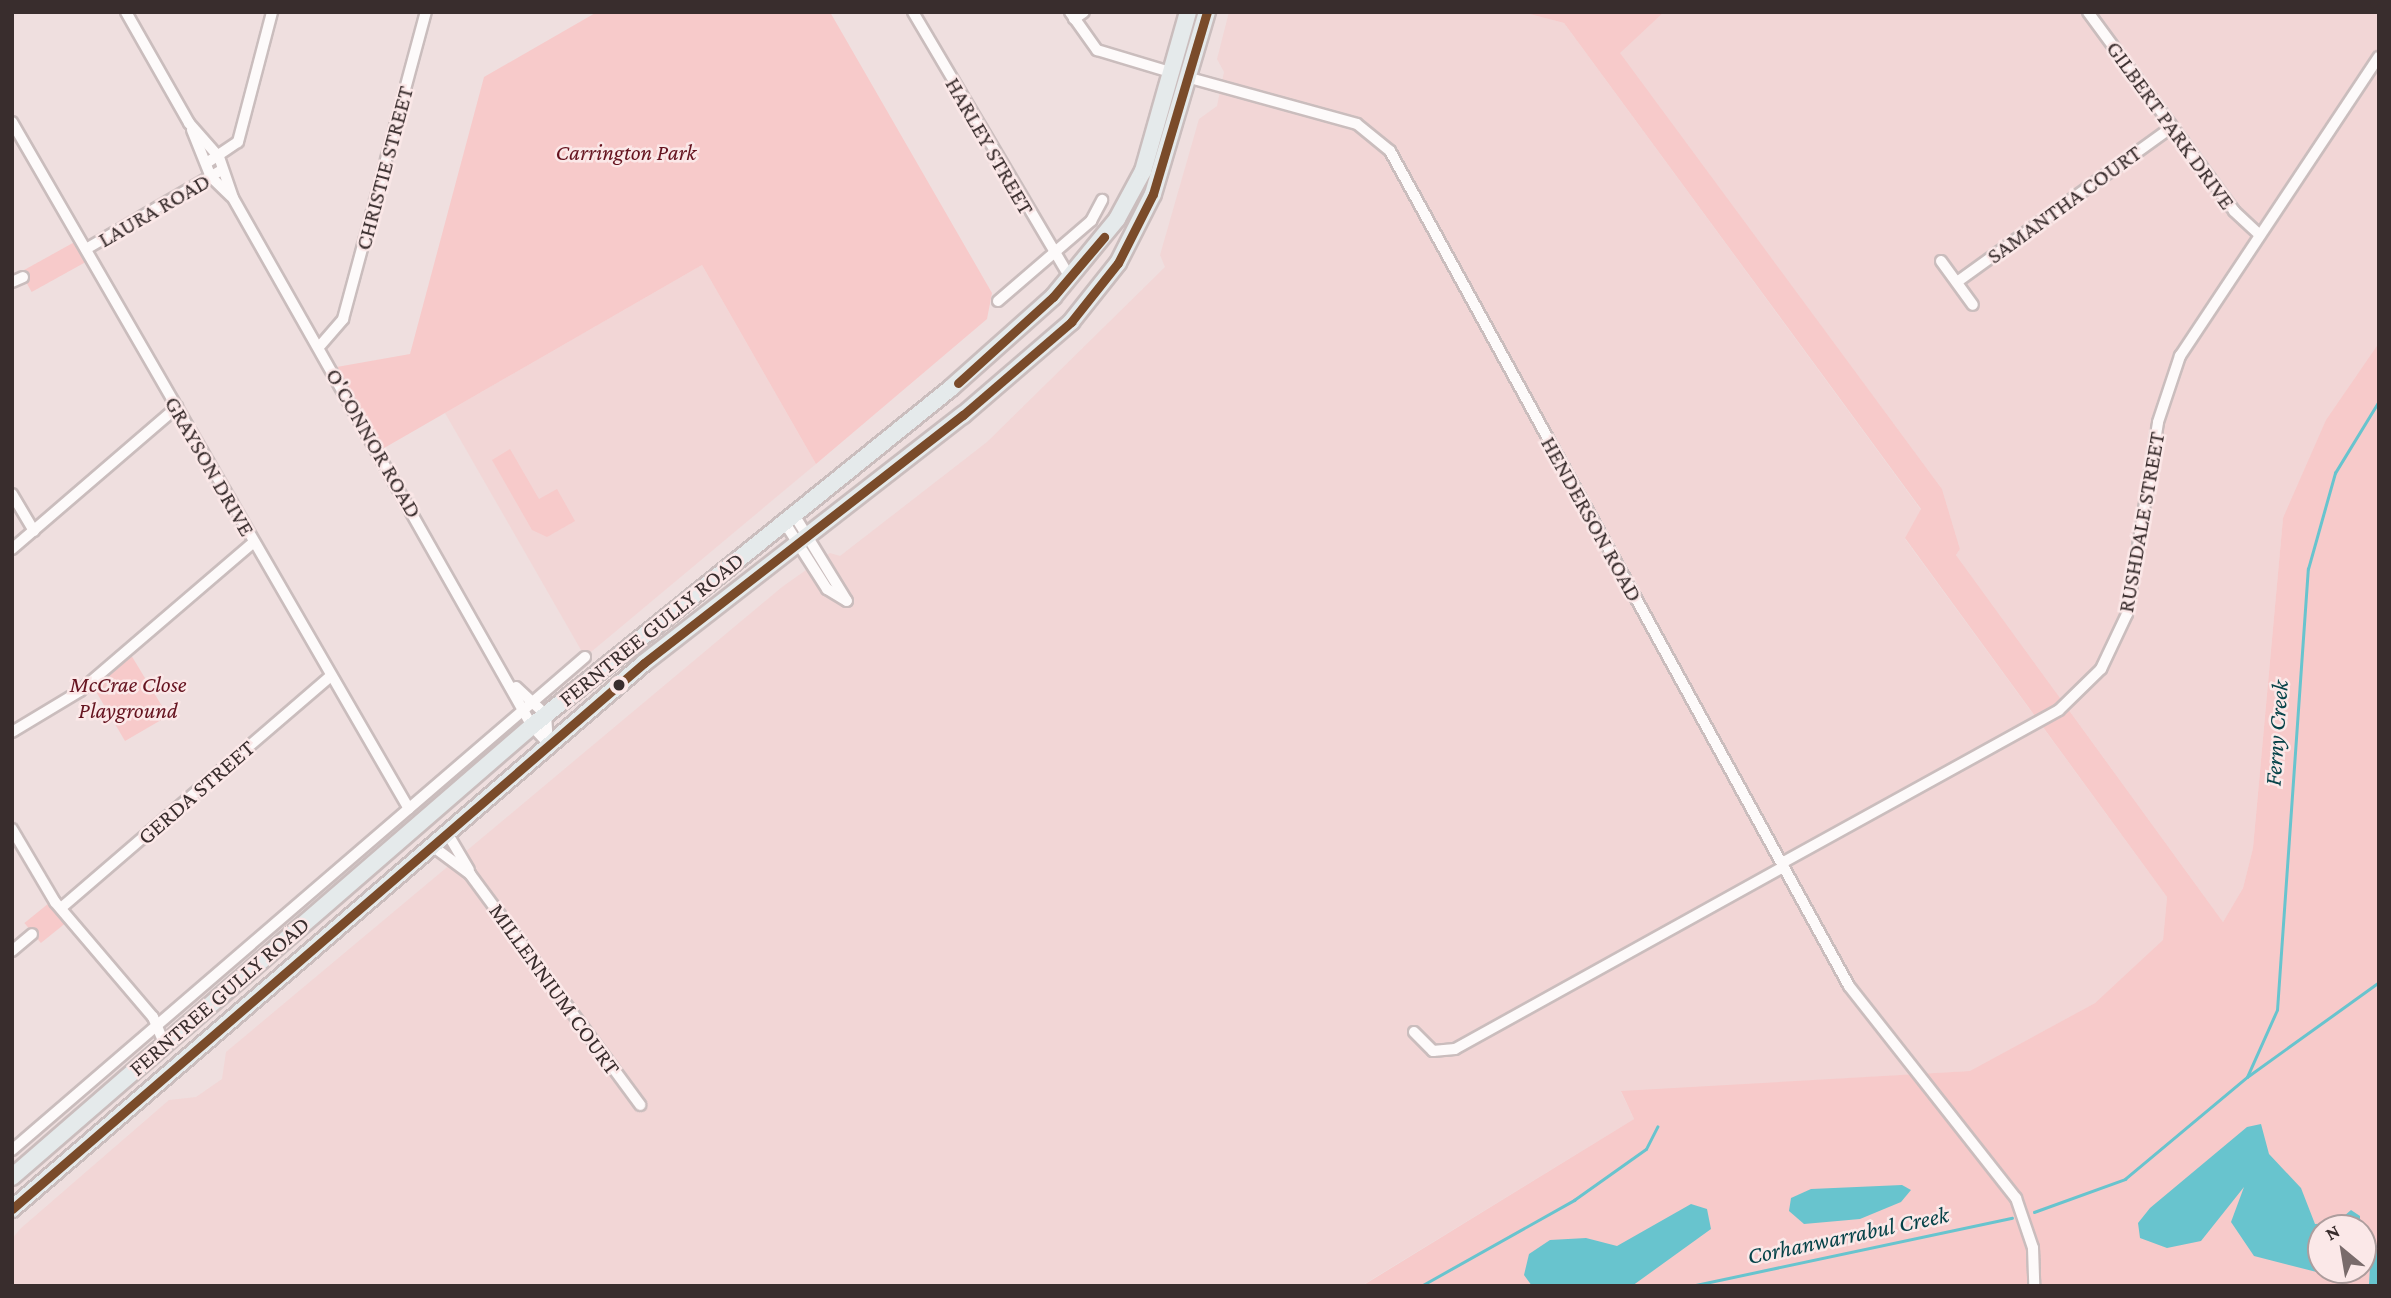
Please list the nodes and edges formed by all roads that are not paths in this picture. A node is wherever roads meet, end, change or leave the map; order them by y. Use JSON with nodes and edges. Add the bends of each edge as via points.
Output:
{"nodes":[{"id":1,"x":126,"y":12,"type":"edge"},
{"id":2,"x":272,"y":12,"type":"edge"},
{"id":3,"x":426,"y":12,"type":"edge"},
{"id":4,"x":913,"y":12,"type":"edge"},
{"id":5,"x":1084,"y":12,"type":"edge"},
{"id":6,"x":1188,"y":12,"type":"edge"},
{"id":7,"x":1206,"y":12,"type":"edge"},
{"id":8,"x":2088,"y":12,"type":"edge"},
{"id":9,"x":1072,"y":16,"type":"edge"},
{"id":10,"x":2379,"y":57,"type":"edge"},
{"id":11,"x":1172,"y":73,"type":"junction"},
{"id":12,"x":1190,"y":78,"type":"junction"},
{"id":13,"x":12,"y":122,"type":"edge"},
{"id":14,"x":189,"y":123,"type":"junction"},
{"id":15,"x":2172,"y":127,"type":"junction"},
{"id":16,"x":219,"y":157,"type":"junction"},
{"id":17,"x":208,"y":162,"type":"junction"},
{"id":18,"x":222,"y":170,"type":"junction"},
{"id":19,"x":211,"y":177,"type":"junction"},
{"id":20,"x":233,"y":198,"type":"junction"},
{"id":21,"x":1102,"y":200,"type":"dead end"},
{"id":22,"x":2259,"y":234,"type":"junction"},
{"id":23,"x":86,"y":249,"type":"junction"},
{"id":24,"x":1052,"y":255,"type":"junction"},
{"id":25,"x":1941,"y":261,"type":"dead end"},
{"id":26,"x":1070,"y":278,"type":"junction"},
{"id":27,"x":1957,"y":282,"type":"junction"},
{"id":28,"x":998,"y":301,"type":"dead end"},
{"id":29,"x":1089,"y":302,"type":"junction"},
{"id":30,"x":1973,"y":304,"type":"dead end"},
{"id":31,"x":316,"y":343,"type":"junction"},
{"id":32,"x":177,"y":408,"type":"junction"},
{"id":33,"x":12,"y":494,"type":"edge"},
{"id":34,"x":788,"y":517,"type":"junction"},
{"id":35,"x":34,"y":531,"type":"junction"},
{"id":36,"x":801,"y":538,"type":"junction"},
{"id":37,"x":254,"y":542,"type":"junction"},
{"id":38,"x":12,"y":549,"type":"edge"},
{"id":39,"x":585,"y":657,"type":"dead end"},
{"id":40,"x":331,"y":676,"type":"junction"},
{"id":41,"x":515,"y":687,"type":"junction"},
{"id":42,"x":533,"y":701,"type":"junction"},
{"id":43,"x":524,"y":709,"type":"junction"},
{"id":44,"x":545,"y":715,"type":"junction"},
{"id":45,"x":533,"y":726,"type":"junction"},
{"id":46,"x":12,"y":732,"type":"edge"},
{"id":47,"x":548,"y":743,"type":"junction"},
{"id":48,"x":409,"y":809,"type":"junction"},
{"id":49,"x":12,"y":829,"type":"edge"},
{"id":50,"x":446,"y":831,"type":"junction"},
{"id":51,"x":398,"y":842,"type":"junction"},
{"id":52,"x":431,"y":845,"type":"junction"},
{"id":53,"x":1783,"y":865,"type":"junction"},
{"id":54,"x":470,"y":874,"type":"junction"},
{"id":55,"x":61,"y":908,"type":"junction"},
{"id":56,"x":32,"y":934,"type":"dead end"},
{"id":57,"x":12,"y":950,"type":"edge"},
{"id":58,"x":157,"y":1022,"type":"junction"},
{"id":59,"x":1414,"y":1032,"type":"dead end"},
{"id":60,"x":170,"y":1038,"type":"junction"},
{"id":61,"x":185,"y":1057,"type":"junction"},
{"id":62,"x":640,"y":1105,"type":"dead end"},
{"id":63,"x":12,"y":1150,"type":"edge"},
{"id":64,"x":12,"y":1177,"type":"edge"},
{"id":65,"x":12,"y":1209,"type":"edge"},
{"id":66,"x":2034,"y":1286,"type":"edge"}],
"edges":[{"from":1,"to":14,"type":"street","name":"O'CONNOR ROAD"},
{"from":2,"to":16,"type":"street","name":"LAURA ROAD","via":[[239,138]]},
{"from":3,"to":31,"type":"street","name":"CHRISTIE STREET","via":[[341,323]]},
{"from":4,"to":24,"type":"street","name":"HARLEY STREET"},
{"from":5,"to":9,"type":"street"},
{"from":6,"to":11,"type":"main road","name":"FERNTREE GULLY ROAD"},
{"from":7,"to":12,"type":"main road","name":"FERNTREE GULLY ROAD"},
{"from":8,"to":15,"type":"street","name":"GILBERT PARK DRIVE"},
{"from":9,"to":11,"type":"street","via":[[1097,50]]},
{"from":10,"to":22,"type":"street","name":"RUSHDALE STREET"},
{"from":11,"to":12,"type":"main road"},
{"from":11,"to":26,"type":"main road","name":"FERNTREE GULLY ROAD","via":[[1131,195]]},
{"from":12,"to":29,"type":"main road","name":"FERNTREE GULLY ROAD","via":[[1153,194],[1130,243]]},
{"from":12,"to":53,"type":"street","name":"HENDERSON ROAD","via":[[1357,124],[1386,145]]},
{"from":13,"to":23,"type":"street","name":"GRAYSON DRIVE"},
{"from":14,"to":16,"type":"street","name":"O'CONNOR ROAD"},
{"from":14,"to":17,"type":"street","name":"O'CONNOR ROAD"},
{"from":15,"to":22,"type":"street","name":"GILBERT PARK DRIVE","via":[[2238,216]]},
{"from":15,"to":27,"type":"street","name":"SAMANTHA COURT"},
{"from":16,"to":17,"type":"street","name":"LAURA ROAD"},
{"from":16,"to":18,"type":"street","name":"O'CONNOR ROAD"},
{"from":17,"to":19,"type":"street","name":"O'CONNOR ROAD"},
{"from":18,"to":19,"type":"street","name":"LAURA ROAD"},
{"from":18,"to":20,"type":"street","name":"O'CONNOR ROAD"},
{"from":19,"to":20,"type":"street","name":"O'CONNOR ROAD"},
{"from":19,"to":23,"type":"street","name":"LAURA ROAD"},
{"from":20,"to":31,"type":"street","name":"O'CONNOR ROAD"},
{"from":21,"to":24,"type":"street","via":[[1091,221]]},
{"from":22,"to":53,"type":"street","name":"RUSHDALE STREET","via":[[2200,320],[2169,384],[2127,614],[2097,675],[2052,714]]},
{"from":23,"to":32,"type":"street","name":"GRAYSON DRIVE"},
{"from":24,"to":26,"type":"street","name":"HARLEY STREET"},
{"from":24,"to":28,"type":"street"},
{"from":25,"to":27,"type":"street"},
{"from":26,"to":29,"type":"main road"},
{"from":26,"to":34,"type":"main road","name":"FERNTREE GULLY ROAD","via":[[975,368]]},
{"from":27,"to":30,"type":"street"},
{"from":29,"to":36,"type":"main road","name":"FERNTREE GULLY ROAD","via":[[963,415]]},
{"from":31,"to":41,"type":"street","name":"O'CONNOR ROAD"},
{"from":32,"to":35,"type":"street"},
{"from":32,"to":37,"type":"street","name":"GRAYSON DRIVE"},
{"from":33,"to":35,"type":"street"},
{"from":34,"to":36,"type":"street"},
{"from":34,"to":44,"type":"main road","name":"FERNTREE GULLY ROAD"},
{"from":35,"to":38,"type":"street"},
{"from":36,"to":36,"type":"street","via":[[847,601],[827,589]]},
{"from":36,"to":47,"type":"main road","name":"FERNTREE GULLY ROAD"},
{"from":37,"to":40,"type":"street","name":"GRAYSON DRIVE"},
{"from":37,"to":46,"type":"street","via":[[80,691]]},
{"from":39,"to":42,"type":"street","name":"FERNTREE GULLY ROAD"},
{"from":40,"to":48,"type":"street","name":"GRAYSON DRIVE"},
{"from":40,"to":55,"type":"street","name":"GERDA STREET"},
{"from":41,"to":42,"type":"street","name":"O'CONNOR ROAD"},
{"from":41,"to":43,"type":"street","name":"O'CONNOR ROAD"},
{"from":42,"to":43,"type":"street","name":"FERNTREE GULLY ROAD"},
{"from":42,"to":44,"type":"street","name":"O'CONNOR ROAD"},
{"from":43,"to":45,"type":"street","name":"O'CONNOR ROAD"},
{"from":43,"to":48,"type":"street","name":"FERNTREE GULLY ROAD"},
{"from":44,"to":45,"type":"main road","name":"FERNTREE GULLY ROAD"},
{"from":44,"to":47,"type":"street"},
{"from":45,"to":47,"type":"street","name":"O'CONNOR ROAD"},
{"from":45,"to":51,"type":"main road","name":"FERNTREE GULLY ROAD"},
{"from":47,"to":50,"type":"main road","name":"FERNTREE GULLY ROAD"},
{"from":48,"to":58,"type":"street","name":"FERNTREE GULLY ROAD"},
{"from":49,"to":55,"type":"street"},
{"from":50,"to":51,"type":"main road","via":[[431,829]]},
{"from":50,"to":52,"type":"main road","name":"FERNTREE GULLY ROAD"},
{"from":50,"to":54,"type":"street","name":"MILLENNIUM COURT"},
{"from":51,"to":60,"type":"main road","name":"FERNTREE GULLY ROAD"},
{"from":52,"to":54,"type":"street","name":"MILLENNIUM COURT"},
{"from":52,"to":61,"type":"main road","name":"FERNTREE GULLY ROAD"},
{"from":53,"to":59,"type":"street","name":"RUSHDALE STREET","via":[[1455,1049],[1433,1051]]},
{"from":53,"to":66,"type":"street","name":"HENDERSON ROAD","via":[[1862,1006],[2016,1198],[2035,1268]]},
{"from":54,"to":62,"type":"street","name":"MILLENNIUM COURT"},
{"from":55,"to":58,"type":"street"},
{"from":56,"to":57,"type":"street"},
{"from":58,"to":60,"type":"street"},
{"from":58,"to":60,"type":"street"},
{"from":58,"to":63,"type":"street","name":"FERNTREE GULLY ROAD"},
{"from":60,"to":61,"type":"main road"},
{"from":60,"to":64,"type":"main road","name":"FERNTREE GULLY ROAD"},
{"from":61,"to":65,"type":"main road","name":"FERNTREE GULLY ROAD"}]}
